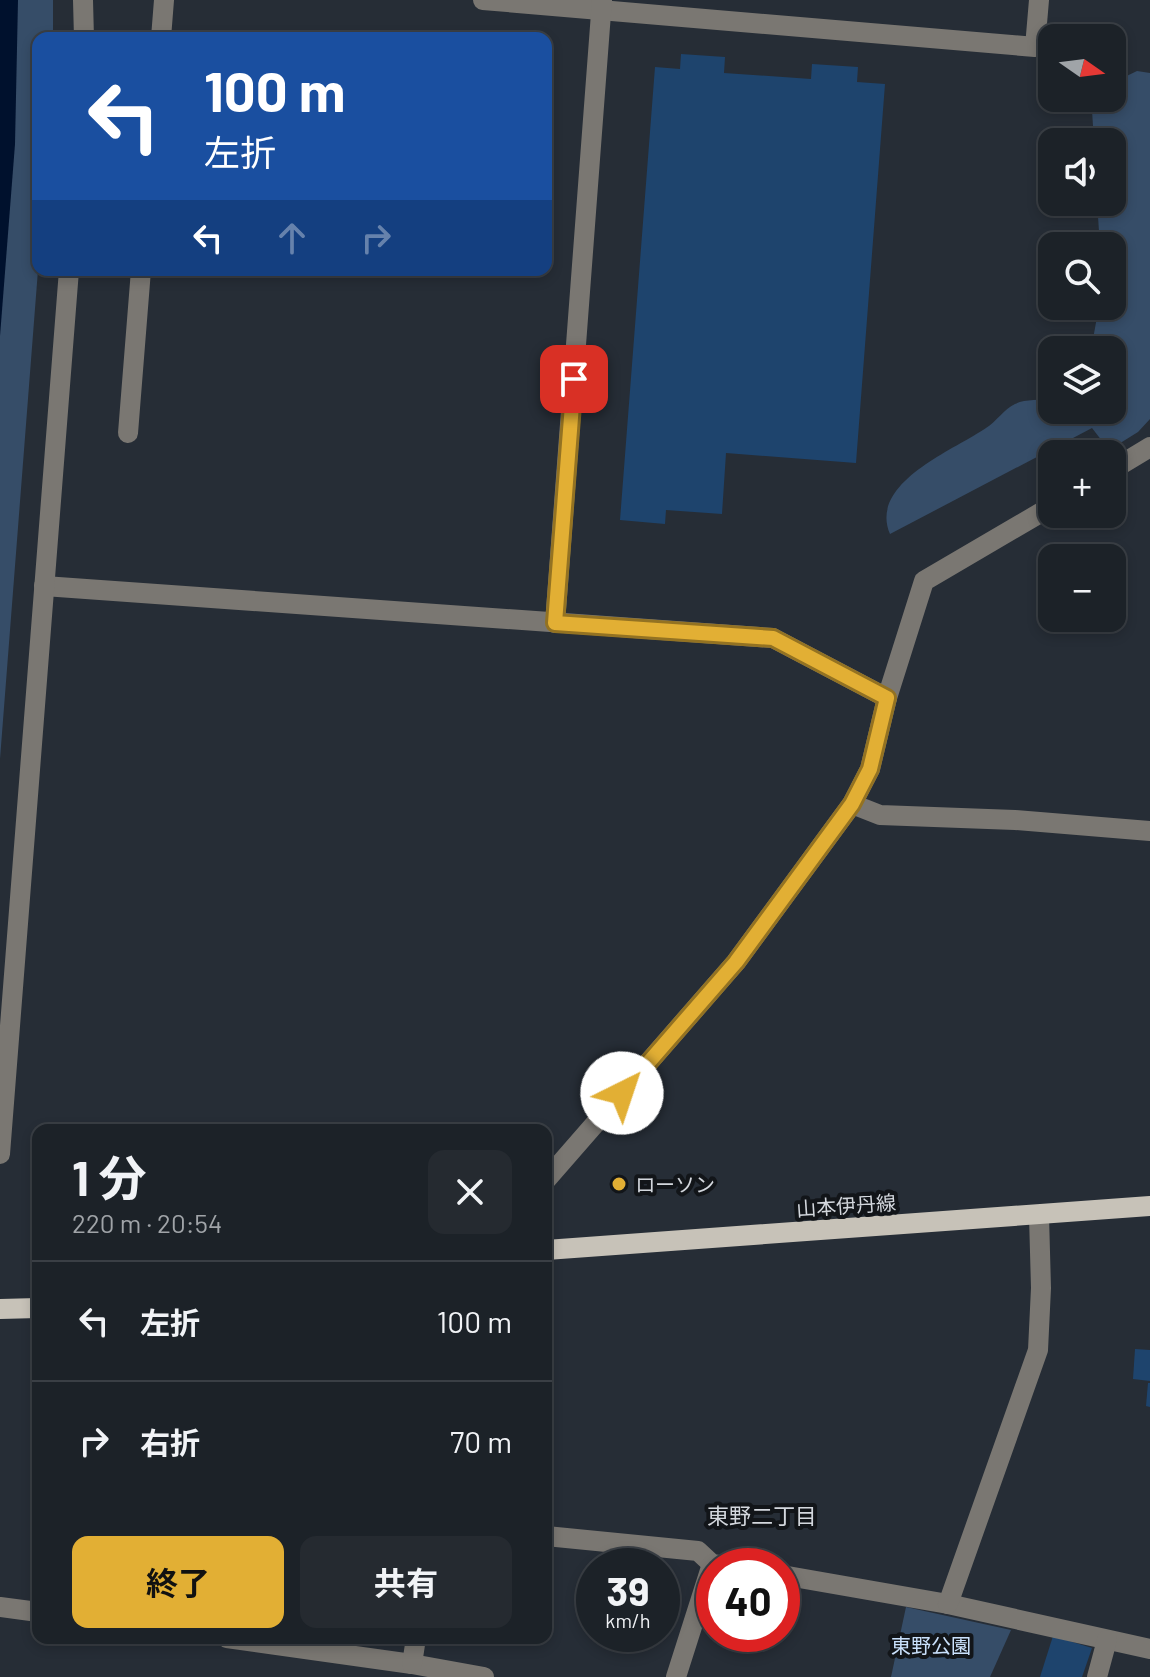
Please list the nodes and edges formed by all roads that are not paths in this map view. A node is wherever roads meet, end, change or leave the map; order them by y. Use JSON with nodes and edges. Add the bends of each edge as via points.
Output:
{"nodes":[{"id":1,"x":83,"y":0,"type":"edge"},
{"id":2,"x":164,"y":0,"type":"edge"},
{"id":3,"x":483,"y":0,"type":"edge"},
{"id":4,"x":1039,"y":0,"type":"edge"},
{"id":5,"x":602,"y":6,"type":"edge"},
{"id":6,"x":84,"y":32,"type":"edge"},
{"id":7,"x":161,"y":32,"type":"edge"},
{"id":8,"x":69,"y":276,"type":"edge"},
{"id":9,"x":141,"y":276,"type":"edge"},
{"id":10,"x":128,"y":433,"type":"dead end"},
{"id":11,"x":1150,"y":447,"type":"edge"},
{"id":12,"x":1126,"y":462,"type":"edge"},
{"id":13,"x":1038,"y":514,"type":"edge"},
{"id":14,"x":44,"y":586,"type":"junction"},
{"id":15,"x":555,"y":623,"type":"junction"},
{"id":16,"x":887,"y":698,"type":"junction"},
{"id":17,"x":852,"y":804,"type":"junction"},
{"id":18,"x":1150,"y":831,"type":"edge"},
{"id":19,"x":0,"y":1154,"type":"edge"},
{"id":20,"x":552,"y":1173,"type":"edge"},
{"id":21,"x":1150,"y":1206,"type":"edge"},
{"id":22,"x":1039,"y":1216,"type":"junction"},
{"id":23,"x":552,"y":1250,"type":"edge"},
{"id":24,"x":32,"y":1308,"type":"edge"},
{"id":25,"x":0,"y":1309,"type":"edge"},
{"id":26,"x":552,"y":1537,"type":"edge"},
{"id":27,"x":696,"y":1551,"type":"edge"},
{"id":28,"x":800,"y":1578,"type":"edge"},
{"id":29,"x":948,"y":1604,"type":"junction"},
{"id":30,"x":0,"y":1607,"type":"edge"},
{"id":31,"x":32,"y":1611,"type":"edge"},
{"id":32,"x":696,"y":1625,"type":"edge"},
{"id":33,"x":1107,"y":1640,"type":"junction"},
{"id":34,"x":270,"y":1644,"type":"edge"},
{"id":35,"x":415,"y":1644,"type":"edge"},
{"id":36,"x":1150,"y":1649,"type":"edge"},
{"id":37,"x":412,"y":1664,"type":"junction"},
{"id":38,"x":484,"y":1677,"type":"edge"},
{"id":39,"x":676,"y":1677,"type":"edge"},
{"id":40,"x":1097,"y":1677,"type":"edge"}],
"edges":[{"from":1,"to":6,"type":"street"},
{"from":2,"to":7,"type":"street"},
{"from":3,"to":5,"type":"street"},
{"from":4,"to":5,"type":"street","via":[[1035,47]]},
{"from":5,"to":15,"type":"street"},
{"from":8,"to":14,"type":"street"},
{"from":9,"to":10,"type":"street"},
{"from":11,"to":12,"type":"street"},
{"from":13,"to":16,"type":"street","via":[[924,581]]},
{"from":14,"to":15,"type":"street"},
{"from":14,"to":19,"type":"street"},
{"from":15,"to":16,"type":"street","via":[[773,638]]},
{"from":16,"to":17,"type":"street","via":[[870,769]]},
{"from":17,"to":18,"type":"street","via":[[880,815]]},
{"from":17,"to":20,"type":"street","via":[[736,962]]},
{"from":21,"to":22,"type":"main road","name":"山本伊丹線"},
{"from":22,"to":23,"type":"main road","name":"山本伊丹線"},
{"from":22,"to":29,"type":"street","via":[[1038,1350]]},
{"from":24,"to":25,"type":"main road"},
{"from":26,"to":27,"type":"street"},
{"from":28,"to":29,"type":"street"},
{"from":29,"to":33,"type":"street"},
{"from":30,"to":31,"type":"street"},
{"from":32,"to":39,"type":"street"},
{"from":33,"to":36,"type":"street"},
{"from":33,"to":40,"type":"street"},
{"from":34,"to":37,"type":"street"},
{"from":35,"to":37,"type":"street"},
{"from":37,"to":38,"type":"street"}]}
